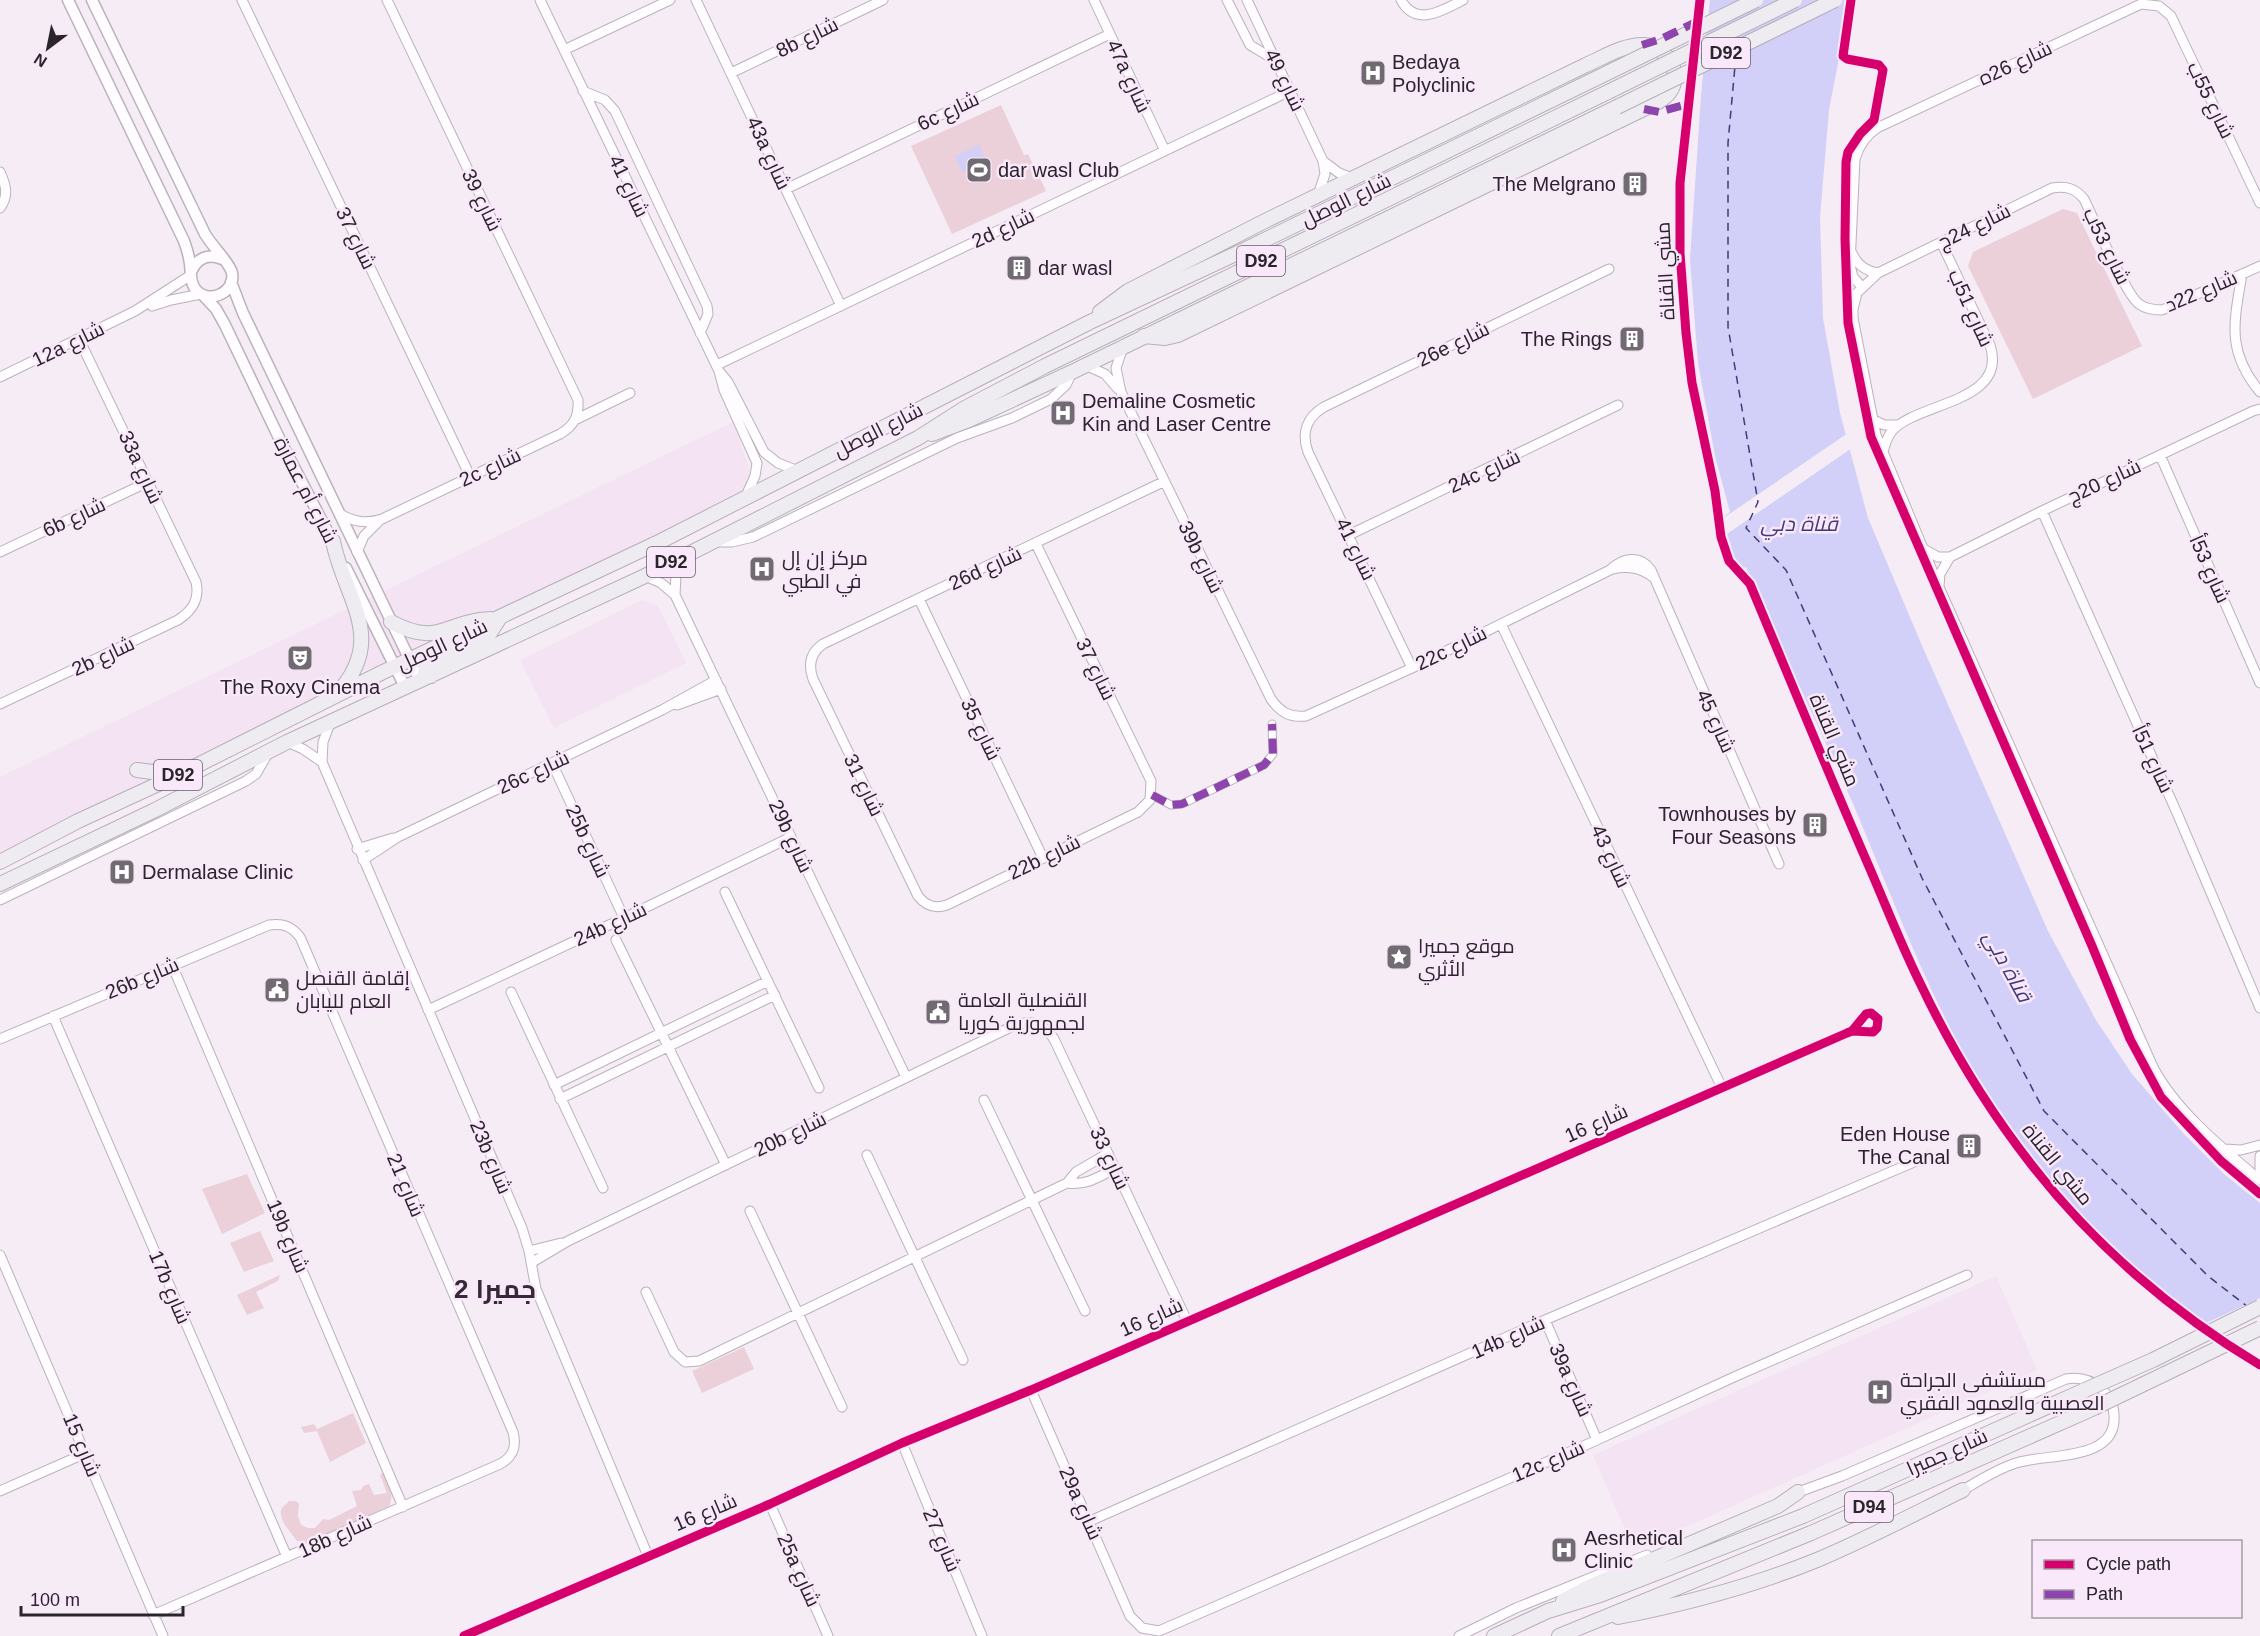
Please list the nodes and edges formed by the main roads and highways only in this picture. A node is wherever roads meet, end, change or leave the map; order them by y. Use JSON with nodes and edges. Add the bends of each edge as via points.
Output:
{"nodes":[{"id":1,"x":1756,"y":0,"type":"edge"},
{"id":2,"x":1796,"y":0,"type":"edge"},
{"id":3,"x":1835,"y":0,"type":"edge"},
{"id":4,"x":1088,"y":323,"type":"junction"},
{"id":5,"x":1144,"y":336,"type":"junction"},
{"id":6,"x":918,"y":438,"type":"junction"},
{"id":7,"x":333,"y":541,"type":"road end"},
{"id":8,"x":499,"y":619,"type":"junction"},
{"id":9,"x":391,"y":622,"type":"road end"},
{"id":10,"x":426,"y":678,"type":"junction"},
{"id":11,"x":330,"y":700,"type":"junction"},
{"id":12,"x":137,"y":770,"type":"dead end"},
{"id":13,"x":178,"y":775,"type":"junction"},
{"id":14,"x":0,"y":862,"type":"edge"},
{"id":15,"x":0,"y":884,"type":"edge"},
{"id":16,"x":2260,"y":1307,"type":"edge"},
{"id":17,"x":2260,"y":1328,"type":"edge"},
{"id":18,"x":1963,"y":1490,"type":"road end"},
{"id":19,"x":1798,"y":1492,"type":"road end"},
{"id":20,"x":1548,"y":1611,"type":"junction"},
{"id":21,"x":1590,"y":1623,"type":"junction"},
{"id":22,"x":1494,"y":1636,"type":"edge"},
{"id":23,"x":1559,"y":1636,"type":"edge"}],
"edges":[{"from":1,"to":4,"type":"main road","name":"شارع الوصل","number":"D92","bridge":true},
{"from":2,"to":6,"type":"main road","name":"شارع الوصل","number":"D92","bridge":true,"via":[[1045,366],[948,417]]},
{"from":3,"to":5,"type":"main road","name":"شارع الوصل","number":"D92","bridge":true},
{"from":4,"to":5,"type":"main road","via":[[1128,291],[1548,83],[1620,50],[1642,45],[1652,46],[1668,57],[1673,86],[1658,102],[1178,335]]},
{"from":4,"to":8,"type":"main road","name":"شارع الوصل","number":"D92"},
{"from":5,"to":6,"type":"main road","name":"شارع الوصل","number":"D92","via":[[969,420]]},
{"from":6,"to":10,"type":"main road","name":"شارع الوصل","number":"D92","via":[[645,576]]},
{"from":7,"to":11,"type":"main road","via":[[338,567],[360,619],[362,638],[354,668]]},
{"from":8,"to":9,"type":"main road","via":[[467,621],[427,634]]},
{"from":8,"to":10,"type":"main road","via":[[483,639],[426,668]]},
{"from":8,"to":11,"type":"main road","name":"شارع الوصل","number":"D92"},
{"from":10,"to":15,"type":"main road","name":"شارع الوصل","number":"D92"},
{"from":11,"to":13,"type":"main road","name":"شارع الوصل","number":"D92"},
{"from":12,"to":13,"type":"main road"},
{"from":13,"to":14,"type":"main road","name":"شارع الوصل","number":"D92"},
{"from":16,"to":20,"type":"main road","name":"شارع جميرا","number":"D94","bridge":true,"via":[[2152,1360],[1803,1516],[1600,1595]]},
{"from":17,"to":21,"type":"main road","name":"شارع جميرا","number":"D94","bridge":true,"via":[[2094,1408],[1811,1533]]},
{"from":18,"to":21,"type":"main road","via":[[1783,1573],[1664,1608]]},
{"from":19,"to":20,"type":"main road","via":[[1767,1511],[1589,1587]]},
{"from":20,"to":22,"type":"main road","name":"شارع جميرا","number":"D94"},
{"from":21,"to":23,"type":"main road","name":"شارع جميرا","number":"D94"}]}
